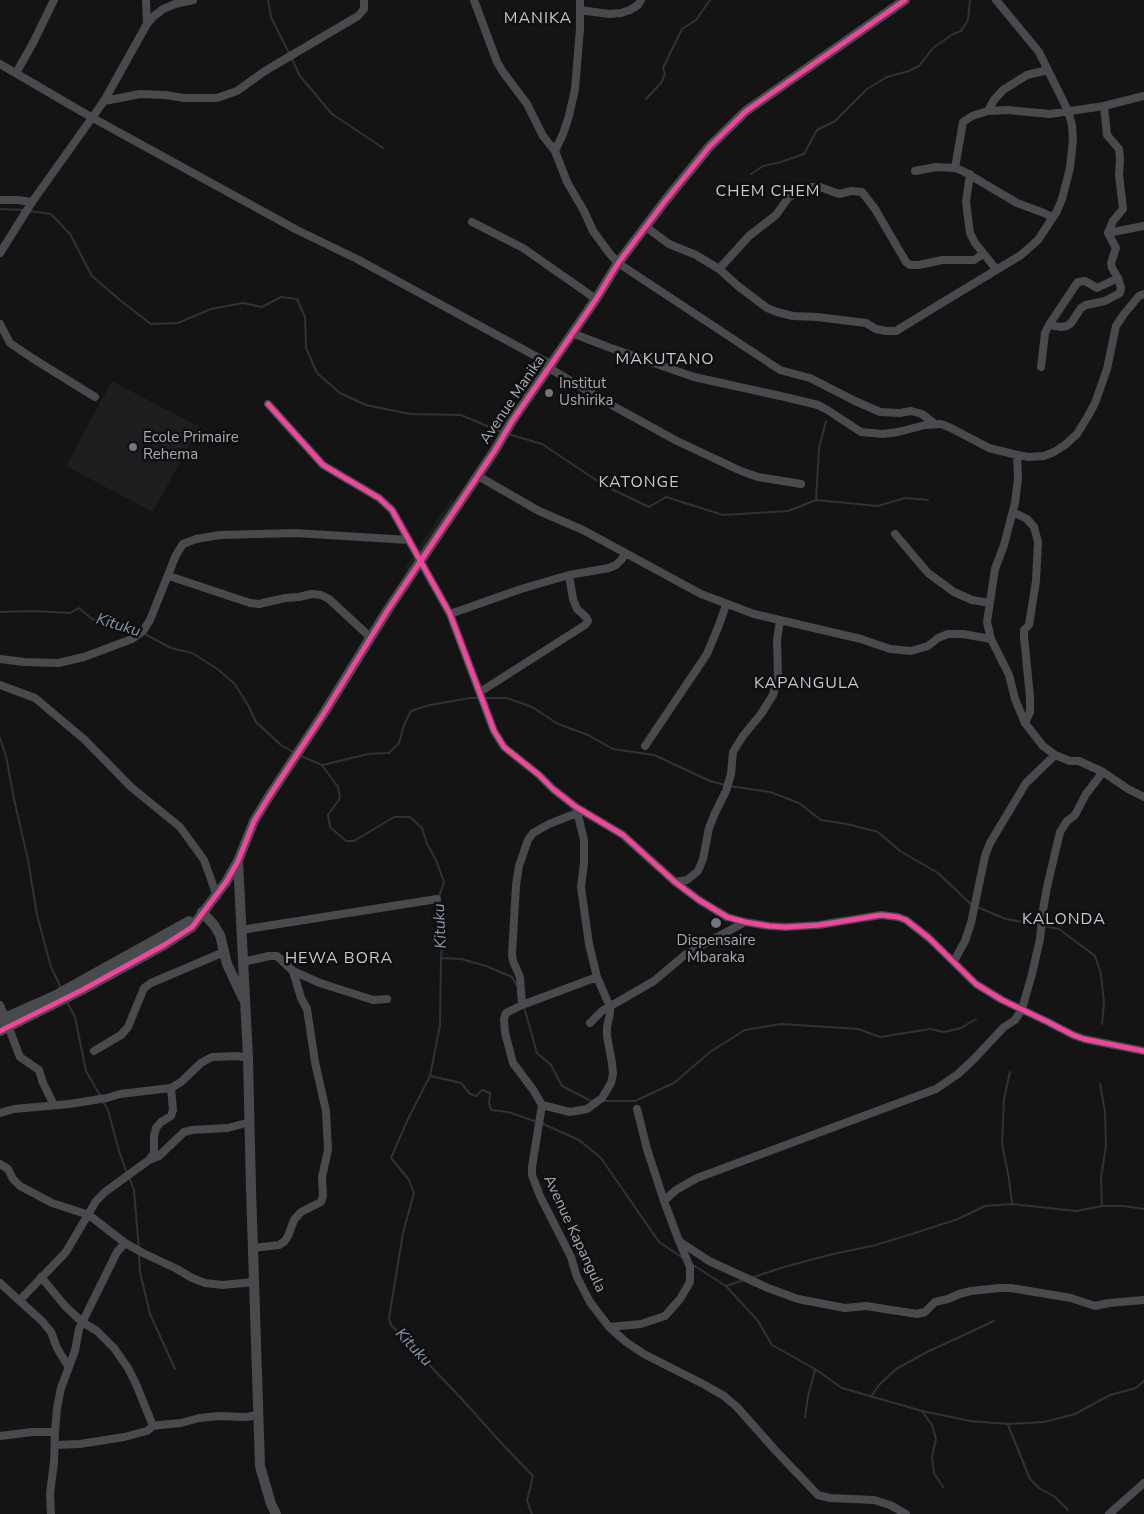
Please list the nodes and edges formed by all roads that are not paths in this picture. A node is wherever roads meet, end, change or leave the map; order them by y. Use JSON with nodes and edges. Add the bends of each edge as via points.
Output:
{"nodes":[{"id":1,"x":54,"y":0,"type":"edge"},
{"id":2,"x":146,"y":0,"type":"edge"},
{"id":3,"x":193,"y":0,"type":"edge"},
{"id":4,"x":364,"y":0,"type":"edge"},
{"id":5,"x":474,"y":0,"type":"edge"},
{"id":6,"x":580,"y":0,"type":"edge"},
{"id":7,"x":641,"y":0,"type":"edge"},
{"id":8,"x":905,"y":0,"type":"edge"},
{"id":9,"x":996,"y":0,"type":"edge"},
{"id":10,"x":580,"y":10,"type":"junction"},
{"id":11,"x":147,"y":24,"type":"junction"},
{"id":12,"x":0,"y":64,"type":"edge"},
{"id":13,"x":1048,"y":70,"type":"junction"},
{"id":14,"x":16,"y":73,"type":"junction"},
{"id":15,"x":1144,"y":96,"type":"edge"},
{"id":16,"x":104,"y":101,"type":"junction"},
{"id":17,"x":1104,"y":106,"type":"junction"},
{"id":18,"x":988,"y":111,"type":"junction"},
{"id":19,"x":1068,"y":111,"type":"junction"},
{"id":20,"x":91,"y":117,"type":"junction"},
{"id":21,"x":555,"y":151,"type":"junction"},
{"id":22,"x":955,"y":168,"type":"junction"},
{"id":23,"x":915,"y":171,"type":"dead end"},
{"id":24,"x":970,"y":174,"type":"junction"},
{"id":25,"x":0,"y":200,"type":"edge"},
{"id":26,"x":32,"y":202,"type":"junction"},
{"id":27,"x":1052,"y":218,"type":"junction"},
{"id":28,"x":472,"y":222,"type":"dead end"},
{"id":29,"x":1144,"y":226,"type":"edge"},
{"id":30,"x":646,"y":227,"type":"junction"},
{"id":31,"x":1108,"y":233,"type":"junction"},
{"id":32,"x":0,"y":253,"type":"edge"},
{"id":33,"x":983,"y":254,"type":"junction"},
{"id":34,"x":618,"y":263,"type":"junction"},
{"id":35,"x":719,"y":269,"type":"junction"},
{"id":36,"x":996,"y":269,"type":"junction"},
{"id":37,"x":1118,"y":278,"type":"junction"},
{"id":38,"x":1144,"y":294,"type":"edge"},
{"id":39,"x":596,"y":299,"type":"junction"},
{"id":40,"x":0,"y":324,"type":"edge"},
{"id":41,"x":1048,"y":325,"type":"junction"},
{"id":42,"x":572,"y":333,"type":"junction"},
{"id":43,"x":550,"y":366,"type":"junction"},
{"id":44,"x":1041,"y":368,"type":"dead end"},
{"id":45,"x":95,"y":397,"type":"dead end"},
{"id":46,"x":268,"y":404,"type":"dead end"},
{"id":47,"x":934,"y":424,"type":"junction"},
{"id":48,"x":1017,"y":455,"type":"junction"},
{"id":49,"x":478,"y":476,"type":"junction"},
{"id":50,"x":801,"y":484,"type":"dead end"},
{"id":51,"x":1013,"y":512,"type":"junction"},
{"id":52,"x":895,"y":534,"type":"dead end"},
{"id":53,"x":409,"y":540,"type":"junction"},
{"id":54,"x":625,"y":553,"type":"junction"},
{"id":55,"x":420,"y":561,"type":"junction"},
{"id":56,"x":169,"y":576,"type":"junction"},
{"id":57,"x":569,"y":576,"type":"junction"},
{"id":58,"x":990,"y":603,"type":"junction"},
{"id":59,"x":726,"y":605,"type":"junction"},
{"id":60,"x":450,"y":614,"type":"junction"},
{"id":61,"x":780,"y":620,"type":"junction"},
{"id":62,"x":370,"y":637,"type":"junction"},
{"id":63,"x":991,"y":640,"type":"junction"},
{"id":64,"x":0,"y":659,"type":"edge"},
{"id":65,"x":0,"y":685,"type":"edge"},
{"id":66,"x":480,"y":692,"type":"junction"},
{"id":67,"x":1025,"y":723,"type":"junction"},
{"id":68,"x":645,"y":746,"type":"dead end"},
{"id":69,"x":1054,"y":755,"type":"junction"},
{"id":70,"x":1103,"y":772,"type":"junction"},
{"id":71,"x":1144,"y":797,"type":"edge"},
{"id":72,"x":577,"y":810,"type":"junction"},
{"id":73,"x":238,"y":861,"type":"junction"},
{"id":74,"x":675,"y":882,"type":"junction"},
{"id":75,"x":217,"y":896,"type":"junction"},
{"id":76,"x":437,"y":899,"type":"dead end"},
{"id":77,"x":202,"y":912,"type":"junction"},
{"id":78,"x":745,"y":922,"type":"junction"},
{"id":79,"x":241,"y":930,"type":"junction"},
{"id":80,"x":224,"y":952,"type":"junction"},
{"id":81,"x":954,"y":961,"type":"junction"},
{"id":82,"x":243,"y":962,"type":"junction"},
{"id":83,"x":294,"y":971,"type":"junction"},
{"id":84,"x":597,"y":977,"type":"junction"},
{"id":85,"x":387,"y":999,"type":"dead end"},
{"id":86,"x":246,"y":1003,"type":"junction"},
{"id":87,"x":0,"y":1005,"type":"edge"},
{"id":88,"x":522,"y":1005,"type":"junction"},
{"id":89,"x":610,"y":1007,"type":"junction"},
{"id":90,"x":1022,"y":1009,"type":"junction"},
{"id":91,"x":590,"y":1023,"type":"dead end"},
{"id":92,"x":3,"y":1024,"type":"edge"},
{"id":93,"x":94,"y":1051,"type":"dead end"},
{"id":94,"x":1144,"y":1051,"type":"edge"},
{"id":95,"x":248,"y":1058,"type":"junction"},
{"id":96,"x":171,"y":1088,"type":"junction"},
{"id":97,"x":54,"y":1105,"type":"junction"},
{"id":98,"x":542,"y":1106,"type":"junction"},
{"id":99,"x":636,"y":1109,"type":"dead end"},
{"id":100,"x":0,"y":1113,"type":"edge"},
{"id":101,"x":250,"y":1122,"type":"junction"},
{"id":102,"x":149,"y":1160,"type":"junction"},
{"id":103,"x":0,"y":1164,"type":"edge"},
{"id":104,"x":664,"y":1201,"type":"junction"},
{"id":105,"x":89,"y":1215,"type":"junction"},
{"id":106,"x":679,"y":1241,"type":"junction"},
{"id":107,"x":125,"y":1243,"type":"junction"},
{"id":108,"x":253,"y":1248,"type":"junction"},
{"id":109,"x":41,"y":1278,"type":"junction"},
{"id":110,"x":254,"y":1282,"type":"junction"},
{"id":111,"x":0,"y":1283,"type":"edge"},
{"id":112,"x":20,"y":1300,"type":"junction"},
{"id":113,"x":1144,"y":1300,"type":"edge"},
{"id":114,"x":82,"y":1322,"type":"junction"},
{"id":115,"x":609,"y":1327,"type":"junction"},
{"id":116,"x":68,"y":1366,"type":"junction"},
{"id":117,"x":258,"y":1415,"type":"junction"},
{"id":118,"x":153,"y":1426,"type":"junction"},
{"id":119,"x":55,"y":1432,"type":"junction"},
{"id":120,"x":0,"y":1436,"type":"edge"},
{"id":121,"x":55,"y":1445,"type":"junction"},
{"id":122,"x":1144,"y":1482,"type":"edge"},
{"id":123,"x":51,"y":1514,"type":"edge"},
{"id":124,"x":276,"y":1514,"type":"edge"},
{"id":125,"x":906,"y":1514,"type":"edge"},
{"id":126,"x":1109,"y":1514,"type":"edge"}],
"edges":[{"from":1,"to":14,"type":"street"},
{"from":2,"to":11,"type":"street"},
{"from":3,"to":11,"type":"street","via":[[163,9]]},
{"from":4,"to":16,"type":"street","via":[[364,8],[358,16],[237,91],[204,99],[140,94]]},
{"from":5,"to":21,"type":"street","via":[[497,62]]},
{"from":6,"to":10,"type":"street"},
{"from":7,"to":10,"type":"street","via":[[630,10],[609,14]]},
{"from":8,"to":30,"type":"street","name":"Avenue Manika","via":[[746,111],[708,147]]},
{"from":9,"to":13,"type":"street","via":[[1039,52]]},
{"from":10,"to":21,"type":"street","via":[[574,94]]},
{"from":11,"to":16,"type":"street"},
{"from":12,"to":14,"type":"street"},
{"from":13,"to":18,"type":"street","via":[[1027,75],[1003,90]]},
{"from":13,"to":19,"type":"street"},
{"from":14,"to":20,"type":"street"},
{"from":15,"to":17,"type":"street"},
{"from":16,"to":20,"type":"street"},
{"from":17,"to":19,"type":"street"},
{"from":17,"to":31,"type":"street","via":[[1107,134],[1119,149],[1123,203],[1123,209]]},
{"from":18,"to":19,"type":"street","via":[[1050,114]]},
{"from":18,"to":22,"type":"street","via":[[963,122]]},
{"from":19,"to":27,"type":"street","via":[[1073,140],[1070,168],[1062,199]]},
{"from":20,"to":26,"type":"street"},
{"from":20,"to":43,"type":"street"},
{"from":21,"to":34,"type":"street","via":[[593,231]]},
{"from":22,"to":23,"type":"street"},
{"from":22,"to":24,"type":"street"},
{"from":24,"to":27,"type":"street","via":[[1017,203]]},
{"from":24,"to":33,"type":"street","via":[[966,202],[970,233]]},
{"from":25,"to":26,"type":"street"},
{"from":26,"to":32,"type":"street"},
{"from":27,"to":36,"type":"street","via":[[1029,249]]},
{"from":28,"to":39,"type":"street","via":[[523,248]]},
{"from":29,"to":31,"type":"street"},
{"from":30,"to":34,"type":"street","name":"Avenue Manika"},
{"from":30,"to":35,"type":"street","via":[[669,244]]},
{"from":31,"to":37,"type":"street","via":[[1116,248],[1111,263]]},
{"from":33,"to":35,"type":"street","via":[[974,260],[910,265],[862,192],[839,194],[811,187],[788,198],[776,215],[748,236]]},
{"from":33,"to":36,"type":"street"},
{"from":34,"to":39,"type":"street","name":"Avenue Manika"},
{"from":34,"to":47,"type":"street","via":[[780,370],[810,378],[880,412],[911,411],[922,414]]},
{"from":35,"to":36,"type":"street","via":[[767,308],[777,312],[896,331]]},
{"from":37,"to":41,"type":"street","via":[[1097,288],[1085,281],[1078,282]]},
{"from":37,"to":41,"type":"street","via":[[1120,293],[1105,301],[1086,304],[1067,326]]},
{"from":38,"to":48,"type":"street","via":[[1116,326],[1107,369],[1095,403],[1076,434],[1064,446],[1044,456]]},
{"from":39,"to":42,"type":"street","name":"Avenue Manika"},
{"from":40,"to":45,"type":"street","via":[[10,343]]},
{"from":41,"to":44,"type":"street"},
{"from":42,"to":43,"type":"street","name":"Avenue Manika"},
{"from":42,"to":47,"type":"street","via":[[694,377],[818,406],[861,432],[883,434]]},
{"from":43,"to":49,"type":"street","name":"Avenue Manika"},
{"from":43,"to":50,"type":"street","via":[[654,429],[740,471]]},
{"from":46,"to":53,"type":"street","via":[[323,465],[379,498],[392,510]]},
{"from":47,"to":48,"type":"street","via":[[951,428],[989,448]]},
{"from":48,"to":51,"type":"street","via":[[1018,479]]},
{"from":49,"to":54,"type":"street","via":[[539,511]]},
{"from":49,"to":55,"type":"street","name":"Avenue Manika"},
{"from":51,"to":58,"type":"street","via":[[995,569]]},
{"from":51,"to":67,"type":"street","via":[[1034,527],[1038,542],[1036,581],[1029,625],[1024,630],[1030,697],[1030,712]]},
{"from":52,"to":58,"type":"street","via":[[928,573],[954,592]]},
{"from":53,"to":55,"type":"street"},
{"from":53,"to":56,"type":"street","via":[[295,533],[220,535],[183,544]]},
{"from":54,"to":57,"type":"street","via":[[616,565],[609,568]]},
{"from":54,"to":59,"type":"street"},
{"from":55,"to":60,"type":"street"},
{"from":55,"to":62,"type":"street","name":"Avenue Manika"},
{"from":56,"to":62,"type":"street","via":[[250,603],[321,595],[330,599]]},
{"from":56,"to":64,"type":"street","via":[[150,620],[132,639],[58,663]]},
{"from":57,"to":60,"type":"street"},
{"from":57,"to":66,"type":"street","via":[[577,609],[588,621],[585,625]]},
{"from":58,"to":63,"type":"street","via":[[987,622]]},
{"from":59,"to":61,"type":"street"},
{"from":59,"to":68,"type":"street","via":[[706,654]]},
{"from":60,"to":66,"type":"street"},
{"from":61,"to":63,"type":"street","via":[[890,649],[912,651],[948,634]]},
{"from":61,"to":74,"type":"street","via":[[778,678],[773,695],[733,752],[726,791],[714,813],[698,872],[687,880]]},
{"from":62,"to":73,"type":"street","name":"Avenue Manika","via":[[254,821]]},
{"from":63,"to":67,"type":"street","via":[[1009,675]]},
{"from":65,"to":75,"type":"street","via":[[35,698],[85,740],[131,787],[180,827],[204,860]]},
{"from":66,"to":72,"type":"street","via":[[494,731],[504,747]]},
{"from":67,"to":69,"type":"street"},
{"from":69,"to":70,"type":"street","via":[[1079,761]]},
{"from":69,"to":81,"type":"street","via":[[1026,783],[990,843],[965,941]]},
{"from":70,"to":71,"type":"street"},
{"from":70,"to":90,"type":"street","via":[[1060,832],[1040,939]]},
{"from":72,"to":74,"type":"street","via":[[624,835]]},
{"from":72,"to":84,"type":"street","via":[[585,849],[582,887]]},
{"from":72,"to":88,"type":"street","via":[[533,833],[519,866],[512,955],[520,978]]},
{"from":73,"to":75,"type":"street","name":"Avenue Manika"},
{"from":73,"to":79,"type":"street"},
{"from":74,"to":78,"type":"street","via":[[727,917]]},
{"from":75,"to":77,"type":"street","name":"Avenue Manika"},
{"from":76,"to":79,"type":"street"},
{"from":77,"to":80,"type":"street","via":[[220,934]]},
{"from":77,"to":92,"type":"street","name":"Avenue Manika","via":[[192,927],[164,945],[82,990]]},
{"from":78,"to":81,"type":"street","via":[[799,927],[890,915],[906,920]]},
{"from":78,"to":89,"type":"street","via":[[686,954],[654,981]]},
{"from":79,"to":82,"type":"street"},
{"from":80,"to":86,"type":"street"},
{"from":80,"to":93,"type":"street","via":[[144,988],[128,1027]]},
{"from":81,"to":90,"type":"street","via":[[976,984]]},
{"from":82,"to":83,"type":"street","via":[[277,956]]},
{"from":82,"to":86,"type":"street"},
{"from":83,"to":85,"type":"street","via":[[372,1000]]},
{"from":83,"to":108,"type":"street","via":[[307,1010],[326,1112],[328,1150],[322,1177],[323,1196],[321,1202],[301,1212],[294,1220],[284,1242]]},
{"from":84,"to":88,"type":"street"},
{"from":84,"to":89,"type":"street"},
{"from":86,"to":95,"type":"street"},
{"from":87,"to":92,"type":"street"},
{"from":88,"to":98,"type":"street","via":[[506,1013],[505,1033],[513,1063]]},
{"from":89,"to":91,"type":"street","via":[[597,1014]]},
{"from":89,"to":98,"type":"street","via":[[607,1036],[613,1074],[602,1098],[586,1109],[570,1112]]},
{"from":90,"to":94,"type":"street","via":[[1084,1039]]},
{"from":90,"to":104,"type":"street","via":[[1015,1020],[958,1074],[936,1088],[716,1170],[676,1190]]},
{"from":92,"to":97,"type":"street","via":[[20,1057],[39,1070]]},
{"from":95,"to":96,"type":"street","via":[[212,1056]]},
{"from":95,"to":101,"type":"street"},
{"from":96,"to":97,"type":"street"},
{"from":96,"to":102,"type":"street","via":[[173,1110],[171,1116],[156,1128],[154,1152]]},
{"from":97,"to":100,"type":"street"},
{"from":98,"to":115,"type":"street","name":"Avenue Kapangula","via":[[532,1175],[571,1257],[577,1277],[590,1302]]},
{"from":99,"to":104,"type":"street"},
{"from":101,"to":102,"type":"street","via":[[228,1128],[184,1132],[159,1156]]},
{"from":101,"to":108,"type":"street"},
{"from":102,"to":105,"type":"street","via":[[104,1192]]},
{"from":103,"to":105,"type":"street","via":[[8,1169],[20,1186],[37,1196]]},
{"from":104,"to":106,"type":"street"},
{"from":105,"to":107,"type":"street"},
{"from":105,"to":109,"type":"street","via":[[66,1252]]},
{"from":106,"to":113,"type":"street","via":[[709,1261],[768,1288],[798,1299],[845,1308],[866,1306],[918,1314],[935,1302],[959,1294],[999,1288],[1071,1298],[1095,1306]]},
{"from":106,"to":115,"type":"street","via":[[690,1267],[690,1282],[680,1299],[666,1316],[641,1324]]},
{"from":107,"to":110,"type":"street","via":[[204,1283],[234,1285]]},
{"from":107,"to":114,"type":"street","via":[[117,1252]]},
{"from":108,"to":110,"type":"street"},
{"from":109,"to":112,"type":"street"},
{"from":109,"to":114,"type":"street"},
{"from":110,"to":117,"type":"street"},
{"from":111,"to":112,"type":"street"},
{"from":112,"to":116,"type":"street","via":[[51,1332]]},
{"from":114,"to":116,"type":"street"},
{"from":114,"to":118,"type":"street","via":[[98,1331],[128,1368]]},
{"from":115,"to":125,"type":"street","name":"Avenue Kapangula","via":[[644,1354],[724,1396],[818,1496],[874,1500]]},
{"from":116,"to":119,"type":"street","via":[[58,1400]]},
{"from":117,"to":118,"type":"street","via":[[208,1417]]},
{"from":117,"to":124,"type":"street","via":[[260,1466]]},
{"from":118,"to":121,"type":"street","via":[[147,1431],[124,1437]]},
{"from":119,"to":120,"type":"street"},
{"from":119,"to":121,"type":"street"},
{"from":121,"to":123,"type":"street"},
{"from":122,"to":126,"type":"street"}]}
